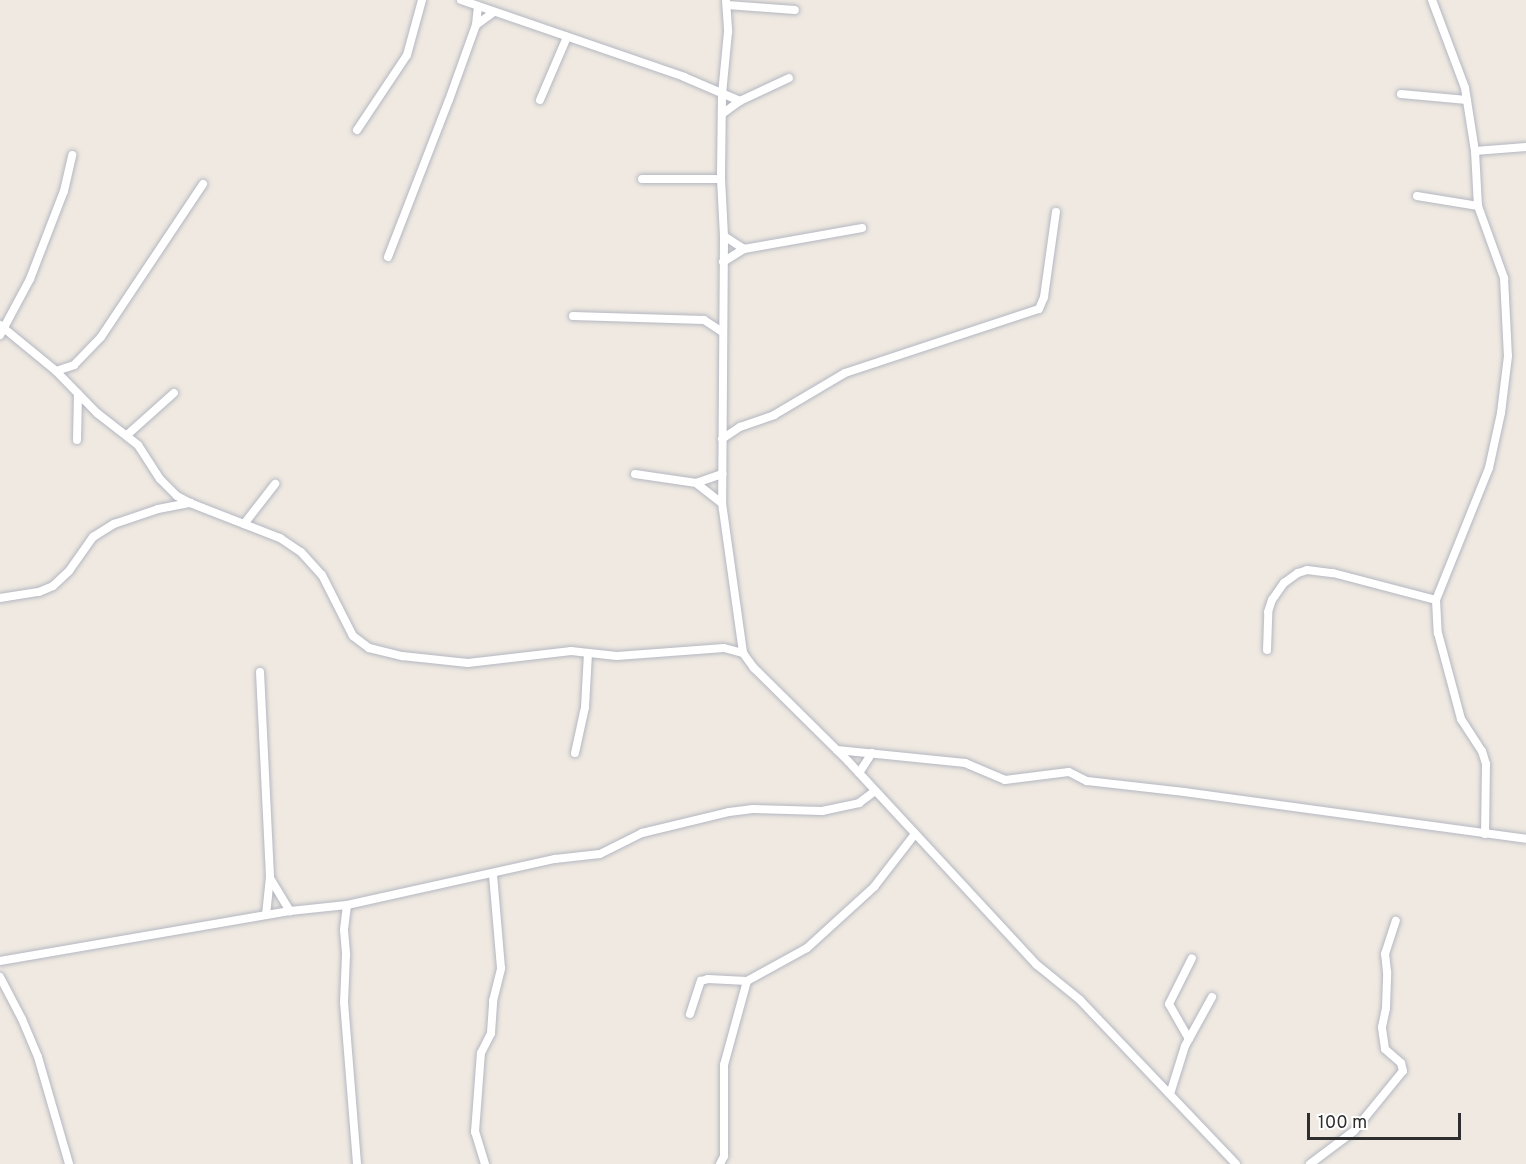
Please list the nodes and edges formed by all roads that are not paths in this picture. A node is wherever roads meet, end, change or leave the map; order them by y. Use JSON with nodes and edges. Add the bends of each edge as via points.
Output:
{"nodes":[{"id":1,"x":461,"y":0,"type":"edge"},
{"id":2,"x":1432,"y":0,"type":"edge"},
{"id":3,"x":423,"y":1,"type":"edge"},
{"id":4,"x":726,"y":3,"type":"edge"},
{"id":5,"x":478,"y":6,"type":"junction"},
{"id":6,"x":795,"y":9,"type":"dead end"},
{"id":7,"x":494,"y":12,"type":"junction"},
{"id":8,"x":476,"y":25,"type":"junction"},
{"id":9,"x":567,"y":37,"type":"junction"},
{"id":10,"x":789,"y":78,"type":"dead end"},
{"id":11,"x":722,"y":94,"type":"junction"},
{"id":12,"x":1401,"y":94,"type":"dead end"},
{"id":13,"x":540,"y":100,"type":"dead end"},
{"id":14,"x":1467,"y":100,"type":"junction"},
{"id":15,"x":740,"y":101,"type":"junction"},
{"id":16,"x":722,"y":114,"type":"junction"},
{"id":17,"x":357,"y":130,"type":"dead end"},
{"id":18,"x":1526,"y":147,"type":"edge"},
{"id":19,"x":1474,"y":151,"type":"junction"},
{"id":20,"x":72,"y":155,"type":"dead end"},
{"id":21,"x":642,"y":179,"type":"dead end"},
{"id":22,"x":720,"y":179,"type":"junction"},
{"id":23,"x":203,"y":184,"type":"dead end"},
{"id":24,"x":1417,"y":196,"type":"dead end"},
{"id":25,"x":1478,"y":206,"type":"junction"},
{"id":26,"x":1056,"y":212,"type":"dead end"},
{"id":27,"x":862,"y":228,"type":"dead end"},
{"id":28,"x":723,"y":236,"type":"junction"},
{"id":29,"x":744,"y":249,"type":"junction"},
{"id":30,"x":388,"y":256,"type":"dead end"},
{"id":31,"x":723,"y":262,"type":"junction"},
{"id":32,"x":722,"y":308,"type":"junction"},
{"id":33,"x":573,"y":316,"type":"dead end"},
{"id":34,"x":704,"y":320,"type":"junction"},
{"id":35,"x":1,"y":329,"type":"edge"},
{"id":36,"x":721,"y":331,"type":"junction"},
{"id":37,"x":74,"y":365,"type":"junction"},
{"id":38,"x":56,"y":371,"type":"junction"},
{"id":39,"x":70,"y":384,"type":"junction"},
{"id":40,"x":174,"y":393,"type":"dead end"},
{"id":41,"x":78,"y":394,"type":"junction"},
{"id":42,"x":721,"y":423,"type":"junction"},
{"id":43,"x":740,"y":427,"type":"junction"},
{"id":44,"x":127,"y":435,"type":"junction"},
{"id":45,"x":722,"y":439,"type":"junction"},
{"id":46,"x":77,"y":440,"type":"dead end"},
{"id":47,"x":635,"y":474,"type":"dead end"},
{"id":48,"x":722,"y":474,"type":"junction"},
{"id":49,"x":696,"y":483,"type":"junction"},
{"id":50,"x":276,"y":484,"type":"dead end"},
{"id":51,"x":177,"y":496,"type":"junction"},
{"id":52,"x":190,"y":503,"type":"junction"},
{"id":53,"x":722,"y":503,"type":"junction"},
{"id":54,"x":175,"y":508,"type":"junction"},
{"id":55,"x":244,"y":524,"type":"junction"},
{"id":56,"x":0,"y":598,"type":"edge"},
{"id":57,"x":1437,"y":600,"type":"junction"},
{"id":58,"x":739,"y":634,"type":"junction"},
{"id":59,"x":724,"y":648,"type":"junction"},
{"id":60,"x":1267,"y":650,"type":"dead end"},
{"id":61,"x":588,"y":652,"type":"junction"},
{"id":62,"x":744,"y":653,"type":"junction"},
{"id":63,"x":260,"y":672,"type":"dead end"},
{"id":64,"x":837,"y":750,"type":"junction"},
{"id":65,"x":575,"y":753,"type":"dead end"},
{"id":66,"x":872,"y":753,"type":"junction"},
{"id":67,"x":859,"y":773,"type":"junction"},
{"id":68,"x":875,"y":791,"type":"junction"},
{"id":69,"x":915,"y":834,"type":"junction"},
{"id":70,"x":1485,"y":834,"type":"junction"},
{"id":71,"x":1526,"y":838,"type":"edge"},
{"id":72,"x":493,"y":874,"type":"junction"},
{"id":73,"x":270,"y":877,"type":"junction"},
{"id":74,"x":347,"y":905,"type":"junction"},
{"id":75,"x":290,"y":911,"type":"junction"},
{"id":76,"x":266,"y":915,"type":"junction"},
{"id":77,"x":1396,"y":921,"type":"dead end"},
{"id":78,"x":1192,"y":958,"type":"dead end"},
{"id":79,"x":0,"y":961,"type":"edge"},
{"id":80,"x":0,"y":977,"type":"edge"},
{"id":81,"x":747,"y":981,"type":"junction"},
{"id":82,"x":1212,"y":997,"type":"dead end"},
{"id":83,"x":690,"y":1014,"type":"dead end"},
{"id":84,"x":1189,"y":1039,"type":"junction"},
{"id":85,"x":1170,"y":1094,"type":"junction"},
{"id":86,"x":69,"y":1164,"type":"edge"},
{"id":87,"x":357,"y":1164,"type":"edge"},
{"id":88,"x":485,"y":1164,"type":"edge"},
{"id":89,"x":720,"y":1164,"type":"edge"},
{"id":90,"x":1236,"y":1164,"type":"edge"},
{"id":91,"x":1310,"y":1164,"type":"edge"}],
"edges":[{"from":1,"to":5,"type":"street"},
{"from":2,"to":14,"type":"street"},
{"from":3,"to":17,"type":"street","via":[[407,55]]},
{"from":4,"to":6,"type":"street"},
{"from":4,"to":11,"type":"street","via":[[728,32]]},
{"from":5,"to":7,"type":"street"},
{"from":5,"to":8,"type":"street"},
{"from":7,"to":8,"type":"street"},
{"from":7,"to":9,"type":"street"},
{"from":8,"to":30,"type":"street"},
{"from":9,"to":11,"type":"street"},
{"from":9,"to":13,"type":"street"},
{"from":10,"to":15,"type":"street"},
{"from":11,"to":15,"type":"street"},
{"from":11,"to":16,"type":"street"},
{"from":12,"to":14,"type":"street"},
{"from":14,"to":19,"type":"street"},
{"from":15,"to":16,"type":"street"},
{"from":16,"to":22,"type":"street"},
{"from":18,"to":19,"type":"street"},
{"from":19,"to":25,"type":"street"},
{"from":20,"to":35,"type":"street","via":[[64,191],[30,279]]},
{"from":21,"to":22,"type":"street"},
{"from":22,"to":28,"type":"street"},
{"from":23,"to":37,"type":"street","via":[[101,337]]},
{"from":24,"to":25,"type":"street"},
{"from":25,"to":57,"type":"street","via":[[1504,278],[1508,356],[1489,468]]},
{"from":26,"to":43,"type":"street","via":[[1039,309],[844,373],[774,415]]},
{"from":27,"to":29,"type":"street"},
{"from":28,"to":29,"type":"street"},
{"from":28,"to":31,"type":"street"},
{"from":29,"to":31,"type":"street"},
{"from":31,"to":32,"type":"street"},
{"from":32,"to":34,"type":"street"},
{"from":32,"to":36,"type":"street"},
{"from":33,"to":34,"type":"street"},
{"from":34,"to":36,"type":"street"},
{"from":35,"to":38,"type":"street"},
{"from":36,"to":42,"type":"street"},
{"from":37,"to":38,"type":"street"},
{"from":37,"to":39,"type":"street"},
{"from":38,"to":39,"type":"street"},
{"from":39,"to":41,"type":"street"},
{"from":40,"to":44,"type":"street"},
{"from":41,"to":44,"type":"street"},
{"from":41,"to":46,"type":"street"},
{"from":42,"to":43,"type":"street"},
{"from":42,"to":45,"type":"street"},
{"from":43,"to":45,"type":"street"},
{"from":44,"to":51,"type":"street"},
{"from":45,"to":48,"type":"street"},
{"from":47,"to":49,"type":"street"},
{"from":48,"to":49,"type":"street"},
{"from":48,"to":53,"type":"street"},
{"from":49,"to":53,"type":"street"},
{"from":50,"to":55,"type":"street"},
{"from":51,"to":52,"type":"street"},
{"from":51,"to":54,"type":"street"},
{"from":52,"to":54,"type":"street"},
{"from":52,"to":55,"type":"street"},
{"from":53,"to":58,"type":"street"},
{"from":54,"to":56,"type":"street","via":[[158,509],[114,524],[93,537],[69,572],[53,586]]},
{"from":55,"to":61,"type":"street","via":[[290,543],[314,565],[353,636],[369,648],[468,663]]},
{"from":57,"to":60,"type":"street","via":[[1307,570],[1284,584],[1272,600],[1266,627]]},
{"from":57,"to":70,"type":"street","via":[[1438,633],[1461,719],[1486,764]]},
{"from":58,"to":59,"type":"street"},
{"from":58,"to":62,"type":"street"},
{"from":59,"to":61,"type":"street","via":[[617,656]]},
{"from":59,"to":62,"type":"street"},
{"from":61,"to":65,"type":"street","via":[[585,707]]},
{"from":62,"to":64,"type":"street","via":[[754,668]]},
{"from":63,"to":73,"type":"street"},
{"from":64,"to":66,"type":"street"},
{"from":64,"to":67,"type":"street"},
{"from":66,"to":67,"type":"street"},
{"from":66,"to":70,"type":"street","via":[[964,763],[1005,780],[1069,772],[1087,781]]},
{"from":67,"to":68,"type":"street"},
{"from":68,"to":69,"type":"street"},
{"from":68,"to":72,"type":"street","via":[[859,803],[822,811],[729,812],[642,833],[600,854],[555,859]]},
{"from":69,"to":81,"type":"street","via":[[870,891],[807,948]]},
{"from":69,"to":85,"type":"street","via":[[1037,965],[1080,1000]]},
{"from":70,"to":71,"type":"street"},
{"from":72,"to":74,"type":"street"},
{"from":72,"to":88,"type":"street","via":[[501,968],[491,1033],[481,1053],[475,1132]]},
{"from":73,"to":75,"type":"street"},
{"from":73,"to":76,"type":"street"},
{"from":74,"to":75,"type":"street"},
{"from":74,"to":87,"type":"street","via":[[344,1002]]},
{"from":75,"to":76,"type":"street"},
{"from":76,"to":79,"type":"street"},
{"from":77,"to":91,"type":"street","via":[[1384,954],[1387,972],[1382,1027],[1385,1049],[1401,1063],[1403,1071],[1347,1138]]},
{"from":78,"to":84,"type":"street","via":[[1169,1004]]},
{"from":80,"to":86,"type":"street","via":[[38,1057]]},
{"from":81,"to":83,"type":"street","via":[[701,981]]},
{"from":81,"to":89,"type":"street","via":[[724,1065],[724,1156]]},
{"from":82,"to":84,"type":"street"},
{"from":84,"to":85,"type":"street","via":[[1176,1067]]},
{"from":85,"to":90,"type":"street"}]}
